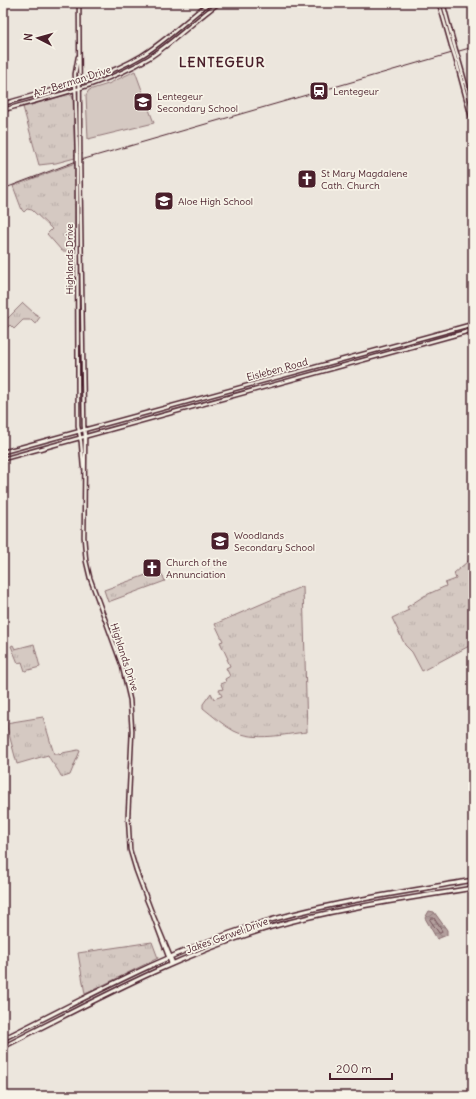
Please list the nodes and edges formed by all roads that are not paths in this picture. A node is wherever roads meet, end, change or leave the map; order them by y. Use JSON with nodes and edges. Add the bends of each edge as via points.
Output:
{"nodes":[{"id":1,"x":79,"y":3,"type":"edge"},
{"id":2,"x":209,"y":3,"type":"edge"},
{"id":3,"x":219,"y":3,"type":"edge"},
{"id":4,"x":439,"y":3,"type":"edge"},
{"id":5,"x":442,"y":3,"type":"edge"},
{"id":6,"x":453,"y":45,"type":"junction"},
{"id":7,"x":80,"y":49,"type":"junction"},
{"id":8,"x":456,"y":57,"type":"junction"},
{"id":9,"x":80,"y":81,"type":"junction"},
{"id":10,"x":75,"y":83,"type":"junction"},
{"id":11,"x":80,"y":88,"type":"junction"},
{"id":12,"x":75,"y":89,"type":"junction"},
{"id":13,"x":3,"y":104,"type":"edge"},
{"id":14,"x":3,"y":110,"type":"edge"},
{"id":15,"x":473,"y":110,"type":"edge"},
{"id":16,"x":473,"y":124,"type":"edge"},
{"id":17,"x":78,"y":153,"type":"junction"},
{"id":18,"x":78,"y":166,"type":"junction"},
{"id":19,"x":473,"y":324,"type":"edge"},
{"id":20,"x":473,"y":330,"type":"edge"},
{"id":21,"x":84,"y":430,"type":"junction"},
{"id":22,"x":78,"y":431,"type":"junction"},
{"id":23,"x":85,"y":436,"type":"junction"},
{"id":24,"x":80,"y":438,"type":"junction"},
{"id":25,"x":3,"y":452,"type":"edge"},
{"id":26,"x":3,"y":459,"type":"edge"},
{"id":27,"x":84,"y":469,"type":"junction"},
{"id":28,"x":473,"y":880,"type":"edge"},
{"id":29,"x":473,"y":888,"type":"edge"},
{"id":30,"x":169,"y":957,"type":"junction"},
{"id":31,"x":172,"y":964,"type":"junction"},
{"id":32,"x":3,"y":1039,"type":"edge"},
{"id":33,"x":3,"y":1047,"type":"edge"}],
"edges":[{"from":1,"to":7,"type":"main road","name":"Highlands Drive"},
{"from":2,"to":9,"type":"main road","name":"A.Z. Berman Drive","via":[[141,56],[110,72]]},
{"from":3,"to":11,"type":"main road","name":"A.Z. Berman Drive","via":[[151,57],[112,77]]},
{"from":4,"to":6,"type":"main road"},
{"from":5,"to":6,"type":"main road"},
{"from":6,"to":8,"type":"main road","bridge":true},
{"from":7,"to":9,"type":"main road","name":"Highlands Drive"},
{"from":7,"to":10,"type":"main road","name":"Highlands Drive"},
{"from":8,"to":15,"type":"main road"},
{"from":8,"to":16,"type":"main road"},
{"from":9,"to":10,"type":"main road","name":"A.Z. Berman Drive"},
{"from":9,"to":11,"type":"main road","name":"Highlands Drive"},
{"from":10,"to":12,"type":"main road","name":"Highlands Drive"},
{"from":10,"to":13,"type":"main road","name":"A.Z. Berman Drive"},
{"from":11,"to":12,"type":"main road","name":"A.Z. Berman Drive"},
{"from":11,"to":17,"type":"main road","name":"Highlands Drive"},
{"from":12,"to":14,"type":"main road","name":"A.Z. Berman Drive"},
{"from":12,"to":17,"type":"main road","name":"Highlands Drive"},
{"from":17,"to":18,"type":"main road","name":"Highlands Drive","bridge":true},
{"from":18,"to":21,"type":"main road","name":"Highlands Drive"},
{"from":18,"to":22,"type":"main road","name":"Highlands Drive"},
{"from":19,"to":21,"type":"main road","name":"Eisleben Road"},
{"from":20,"to":23,"type":"main road","name":"Eisleben Road"},
{"from":21,"to":22,"type":"main road","name":"Eisleben Road"},
{"from":21,"to":23,"type":"main road","name":"Highlands Drive"},
{"from":22,"to":24,"type":"main road","name":"Highlands Drive"},
{"from":22,"to":25,"type":"main road","name":"Eisleben Road"},
{"from":23,"to":24,"type":"main road","name":"Eisleben Road"},
{"from":23,"to":27,"type":"main road","name":"Highlands Drive"},
{"from":24,"to":26,"type":"main road","name":"Eisleben Road"},
{"from":24,"to":27,"type":"main road","name":"Highlands Drive"},
{"from":27,"to":30,"type":"main road","name":"Highlands Drive","via":[[86,561],[125,675],[130,700],[132,723],[129,839],[134,864]]},
{"from":28,"to":30,"type":"main road","name":"Jakes Gerwel Drive","via":[[305,911],[230,933]]},
{"from":29,"to":31,"type":"main road","name":"Jakes Gerwel Drive","via":[[359,906],[306,918],[239,938]]},
{"from":30,"to":31,"type":"main road","name":"Highlands Drive"},
{"from":30,"to":32,"type":"main road","name":"Jakes Gerwel Drive"},
{"from":31,"to":33,"type":"main road","name":"Jakes Gerwel Drive"}]}
